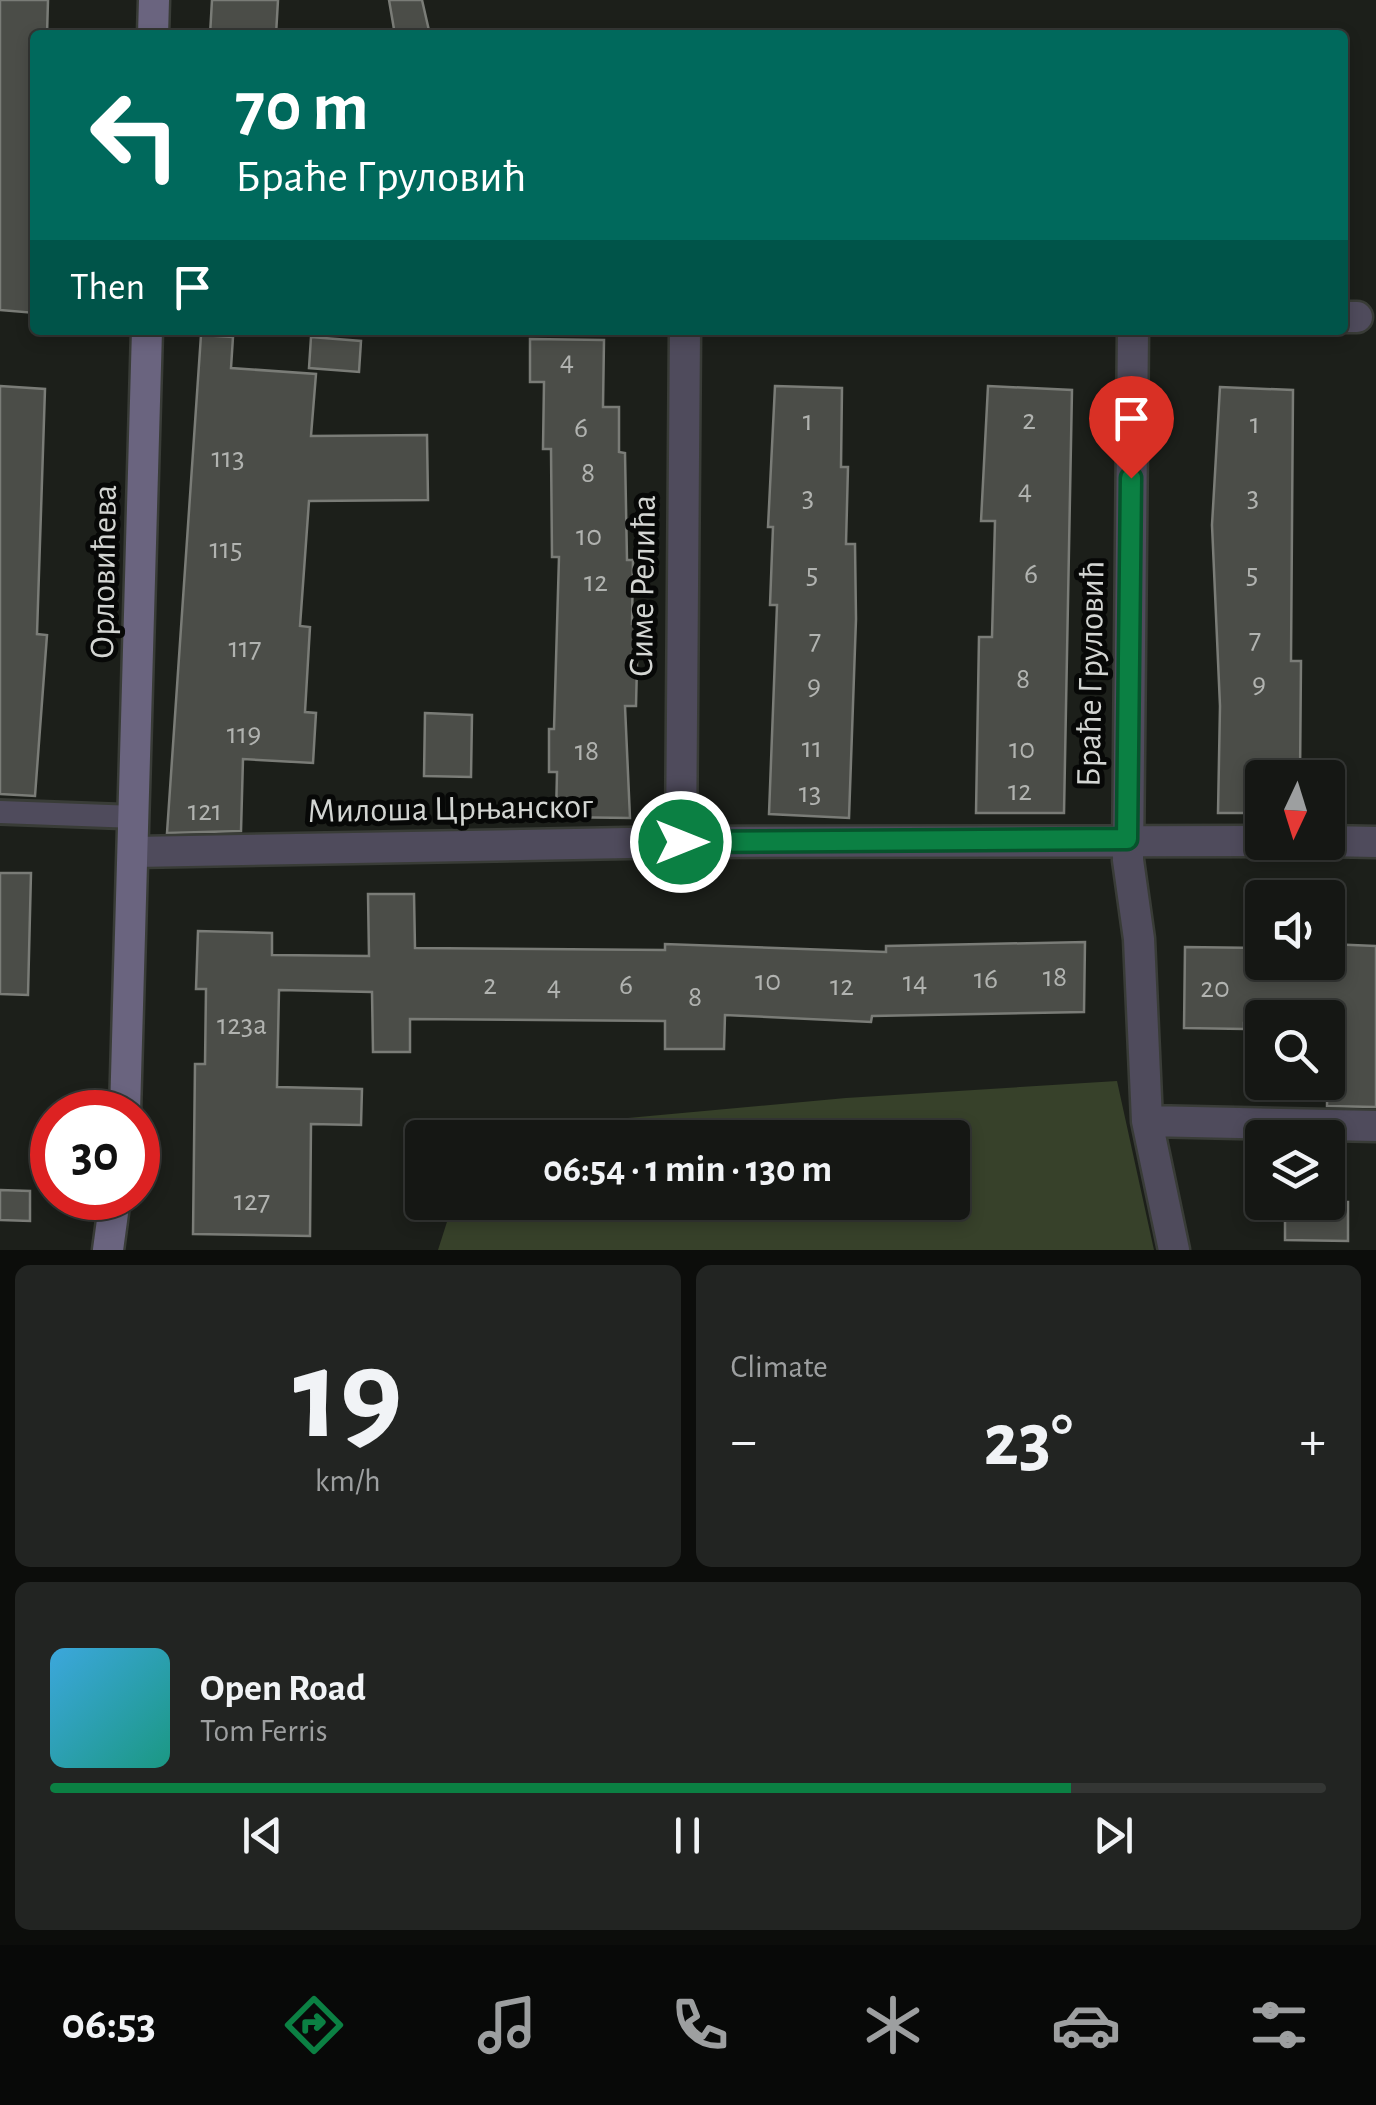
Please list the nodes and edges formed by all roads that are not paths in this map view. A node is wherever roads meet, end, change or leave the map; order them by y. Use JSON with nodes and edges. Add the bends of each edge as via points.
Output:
{"nodes":[{"id":1,"x":154,"y":0,"type":"edge"},
{"id":2,"x":153,"y":30,"type":"edge"},
{"id":3,"x":147,"y":335,"type":"edge"},
{"id":4,"x":684,"y":335,"type":"edge"},
{"id":5,"x":1133,"y":335,"type":"edge"},
{"id":6,"x":0,"y":812,"type":"edge"},
{"id":7,"x":136,"y":816,"type":"junction"},
{"id":8,"x":1127,"y":839,"type":"junction"},
{"id":9,"x":1245,"y":841,"type":"edge"},
{"id":10,"x":681,"y":842,"type":"junction"},
{"id":11,"x":1345,"y":842,"type":"edge"},
{"id":12,"x":1376,"y":842,"type":"edge"},
{"id":13,"x":135,"y":852,"type":"junction"},
{"id":14,"x":125,"y":1090,"type":"edge"},
{"id":15,"x":1147,"y":1121,"type":"junction"},
{"id":16,"x":1376,"y":1126,"type":"edge"},
{"id":17,"x":112,"y":1220,"type":"edge"},
{"id":18,"x":1183,"y":1249,"type":"edge"},
{"id":19,"x":108,"y":1250,"type":"edge"}],
"edges":[{"from":1,"to":2,"type":"street"},
{"from":3,"to":7,"type":"street","name":"Орловићева"},
{"from":4,"to":10,"type":"street","name":"Симе Релића"},
{"from":5,"to":8,"type":"street","name":"Браће Груловић"},
{"from":6,"to":7,"type":"lane"},
{"from":7,"to":13,"type":"street","name":"Орловићева"},
{"from":8,"to":9,"type":"street","name":"Милоша Црњанског"},
{"from":8,"to":10,"type":"street","name":"Милоша Црњанског"},
{"from":8,"to":15,"type":"street"},
{"from":10,"to":13,"type":"street","name":"Милоша Црњанског"},
{"from":11,"to":12,"type":"street"},
{"from":13,"to":14,"type":"street","name":"Орловићева"},
{"from":15,"to":16,"type":"street"},
{"from":15,"to":18,"type":"street"},
{"from":17,"to":19,"type":"street"}]}
